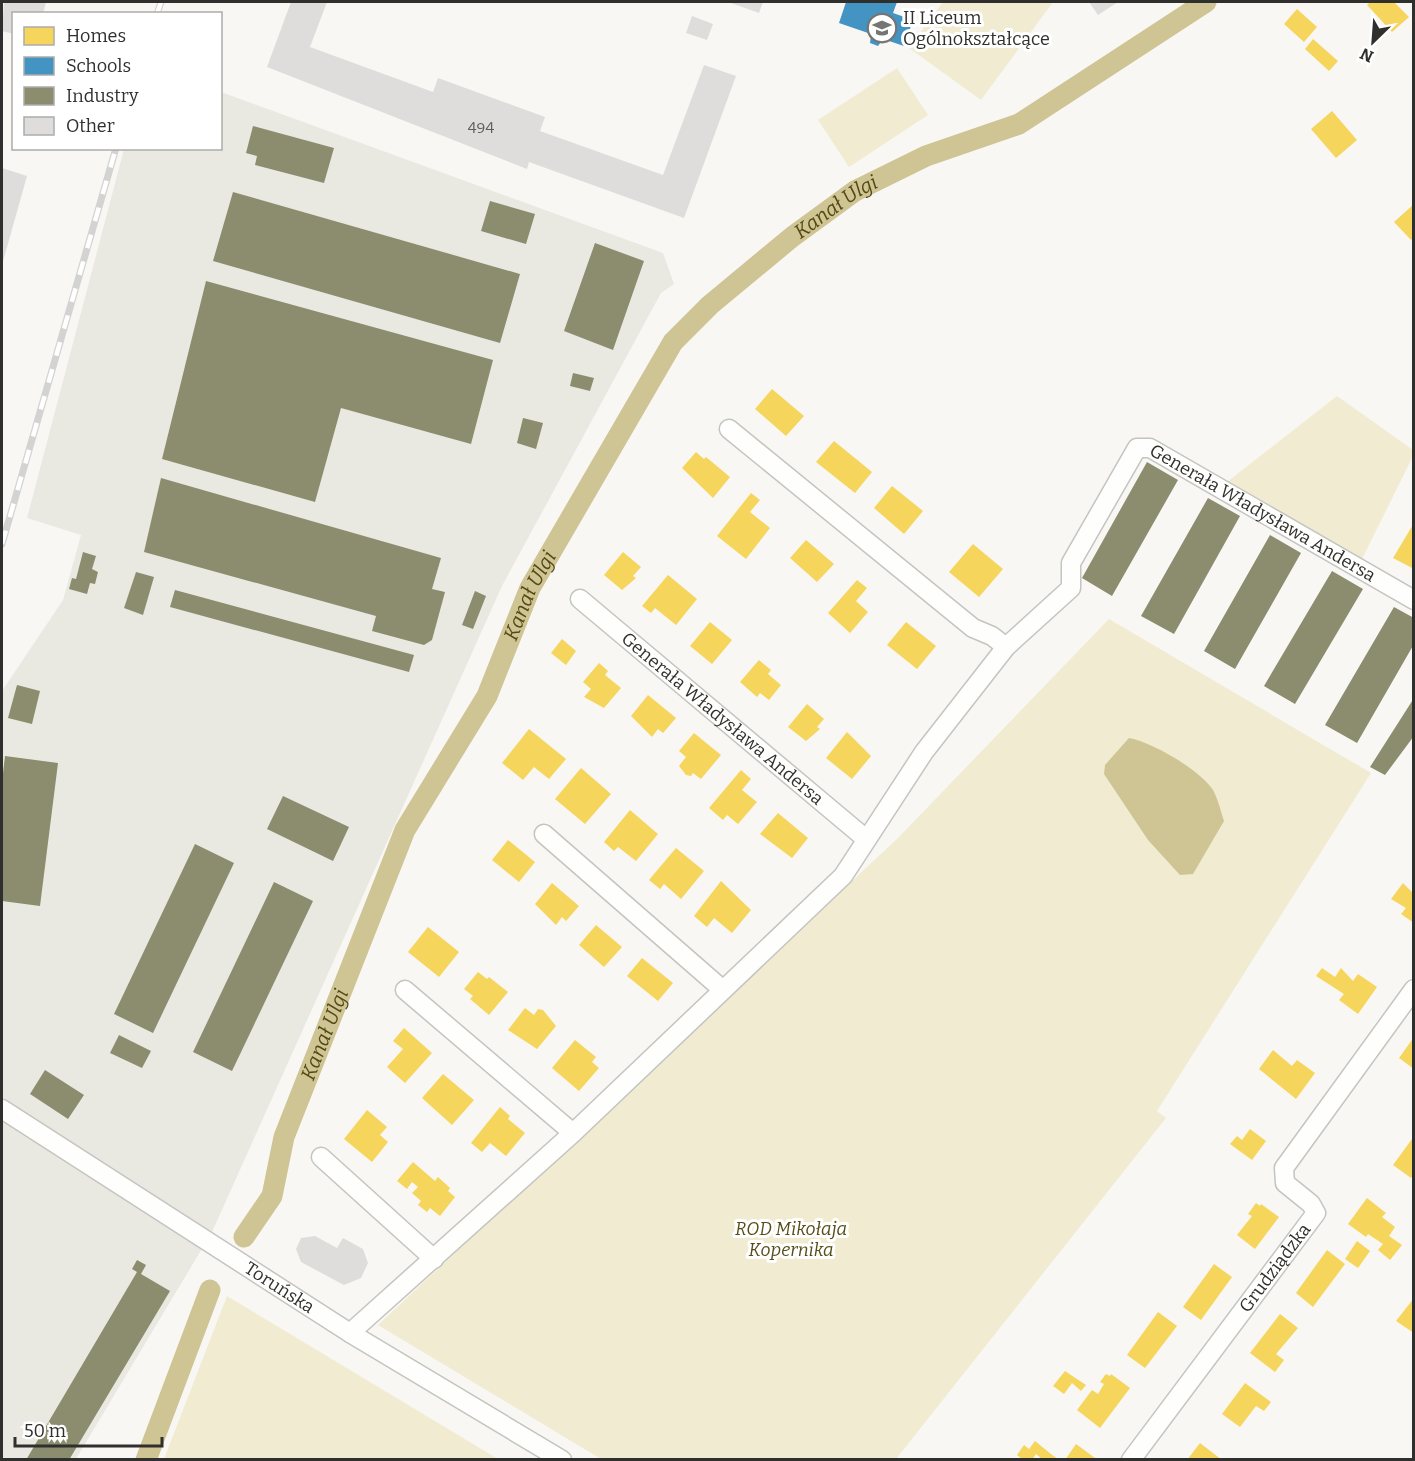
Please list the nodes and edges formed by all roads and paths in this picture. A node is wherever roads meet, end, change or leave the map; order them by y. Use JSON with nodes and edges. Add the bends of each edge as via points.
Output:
{"nodes":[{"id":1,"x":729,"y":429,"type":"dead end"},
{"id":2,"x":580,"y":599,"type":"dead end"},
{"id":3,"x":1413,"y":600,"type":"edge"},
{"id":4,"x":1006,"y":647,"type":"junction"},
{"id":5,"x":544,"y":834,"type":"dead end"},
{"id":6,"x":866,"y":839,"type":"junction"},
{"id":7,"x":1413,"y":989,"type":"edge"},
{"id":8,"x":405,"y":990,"type":"dead end"},
{"id":9,"x":723,"y":990,"type":"junction"},
{"id":10,"x":2,"y":1109,"type":"edge"},
{"id":11,"x":573,"y":1133,"type":"junction"},
{"id":12,"x":321,"y":1157,"type":"dead end"},
{"id":13,"x":434,"y":1259,"type":"junction"},
{"id":14,"x":350,"y":1333,"type":"junction"},
{"id":15,"x":562,"y":1460,"type":"edge"},
{"id":16,"x":1131,"y":1460,"type":"edge"}],
"edges":[{"from":1,"to":4,"type":"street","via":[[973,628]]},
{"from":2,"to":6,"type":"street","name":"Generała Władysława Andersa"},
{"from":3,"to":4,"type":"street","name":"Generała Władysława Andersa","via":[[1150,448],[1137,448],[1071,563],[1071,588]]},
{"from":4,"to":6,"type":"street","name":"Generała Władysława Andersa","via":[[924,752]]},
{"from":5,"to":9,"type":"street"},
{"from":6,"to":9,"type":"street","name":"Generała Władysława Andersa","via":[[843,876]]},
{"from":7,"to":16,"type":"street","name":"Grudziądzka","via":[[1284,1168],[1285,1183],[1317,1213]]},
{"from":8,"to":11,"type":"street"},
{"from":9,"to":11,"type":"street","name":"Generała Władysława Andersa"},
{"from":10,"to":14,"type":"street","name":"Toruńska"},
{"from":11,"to":13,"type":"street","name":"Generała Władysława Andersa"},
{"from":12,"to":13,"type":"street"},
{"from":13,"to":14,"type":"street","name":"Generała Władysława Andersa"},
{"from":14,"to":15,"type":"street","name":"Toruńska"}]}
